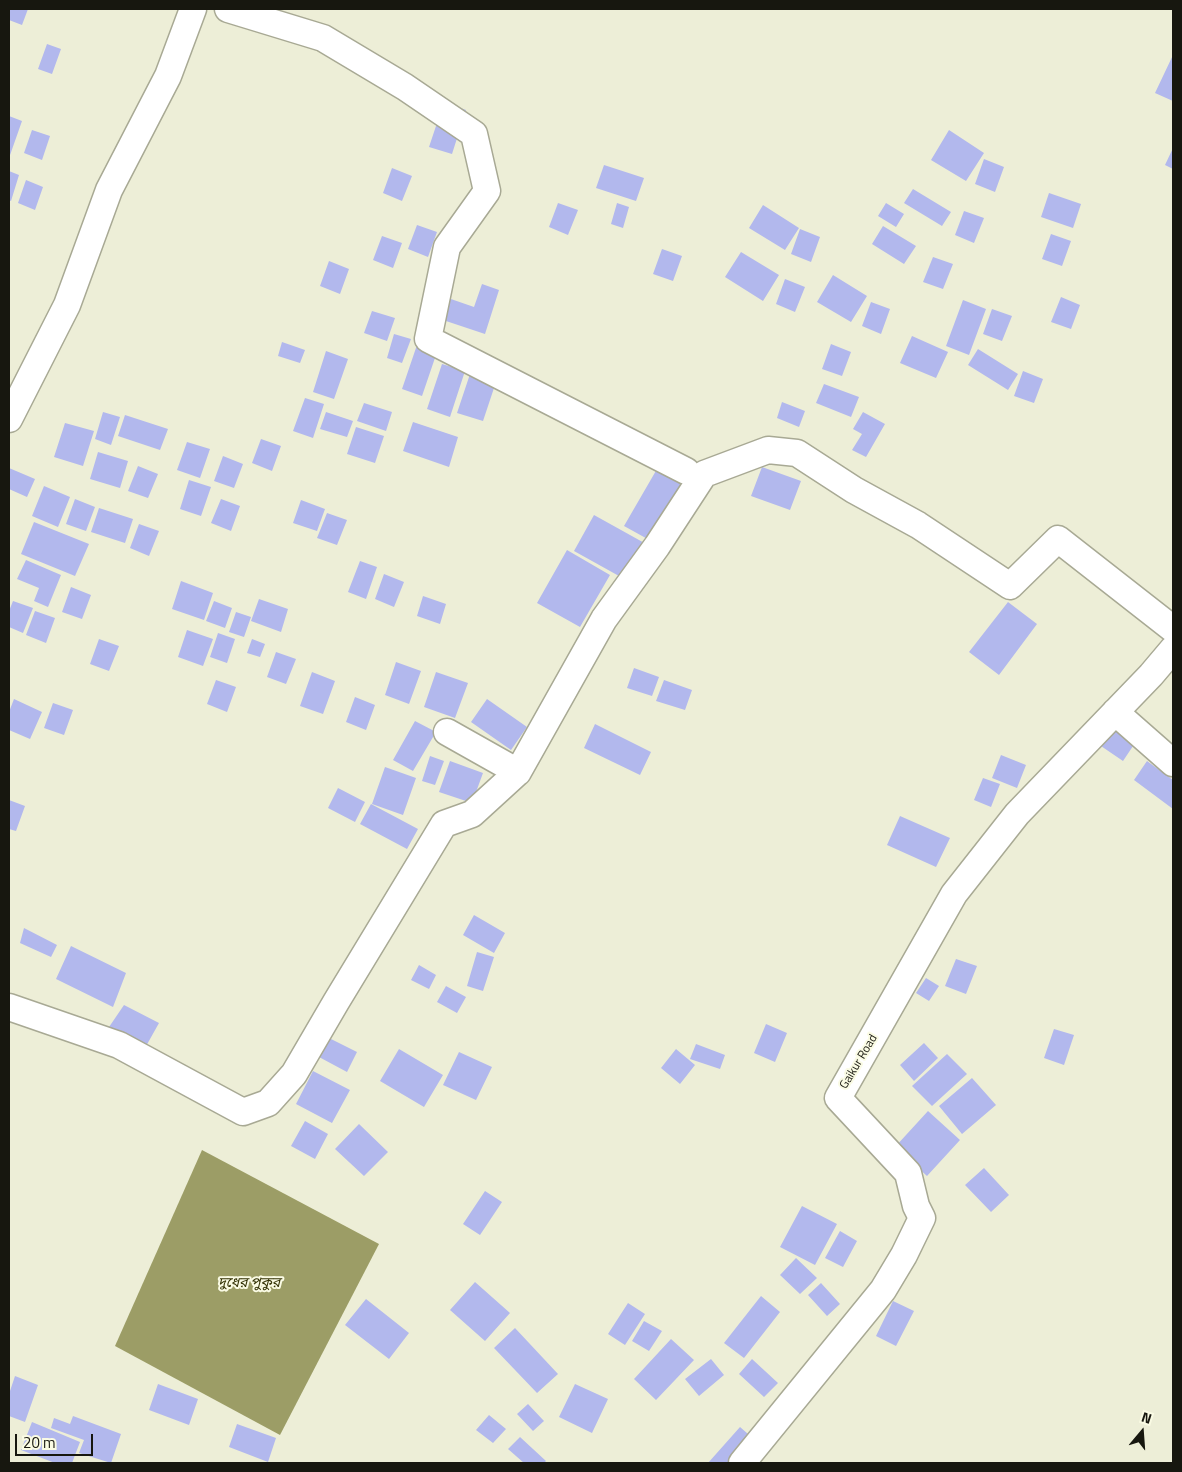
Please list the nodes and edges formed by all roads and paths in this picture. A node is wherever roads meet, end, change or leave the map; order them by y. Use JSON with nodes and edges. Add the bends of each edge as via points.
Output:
{"nodes":[{"id":1,"x":193,"y":9,"type":"edge"},
{"id":2,"x":228,"y":9,"type":"edge"},
{"id":3,"x":9,"y":420,"type":"edge"},
{"id":4,"x":686,"y":471,"type":"dead end"},
{"id":5,"x":1173,"y":630,"type":"edge"},
{"id":6,"x":1173,"y":649,"type":"edge"},
{"id":7,"x":1115,"y":712,"type":"junction"},
{"id":8,"x":447,"y":732,"type":"dead end"},
{"id":9,"x":1173,"y":763,"type":"edge"},
{"id":10,"x":518,"y":772,"type":"junction"},
{"id":11,"x":9,"y":1007,"type":"edge"},
{"id":12,"x":742,"y":1463,"type":"edge"}],
"edges":[{"from":1,"to":3,"type":"street","via":[[168,76],[109,190],[67,305]]},
{"from":2,"to":4,"type":"street","via":[[323,38],[405,87],[474,134],[487,191],[447,247],[428,338]]},
{"from":5,"to":10,"type":"street","via":[[1058,539],[1010,586],[918,525],[854,490],[797,453],[768,450],[704,474],[604,619]]},
{"from":6,"to":7,"type":"street"},
{"from":7,"to":9,"type":"street"},
{"from":7,"to":12,"type":"street","name":"Gaikur Road","via":[[1017,814],[954,894],[838,1098],[908,1173],[922,1218],[883,1290]]},
{"from":8,"to":10,"type":"street"},
{"from":10,"to":11,"type":"street","via":[[472,814],[444,824],[294,1074],[268,1104],[243,1112],[119,1046]]}]}
